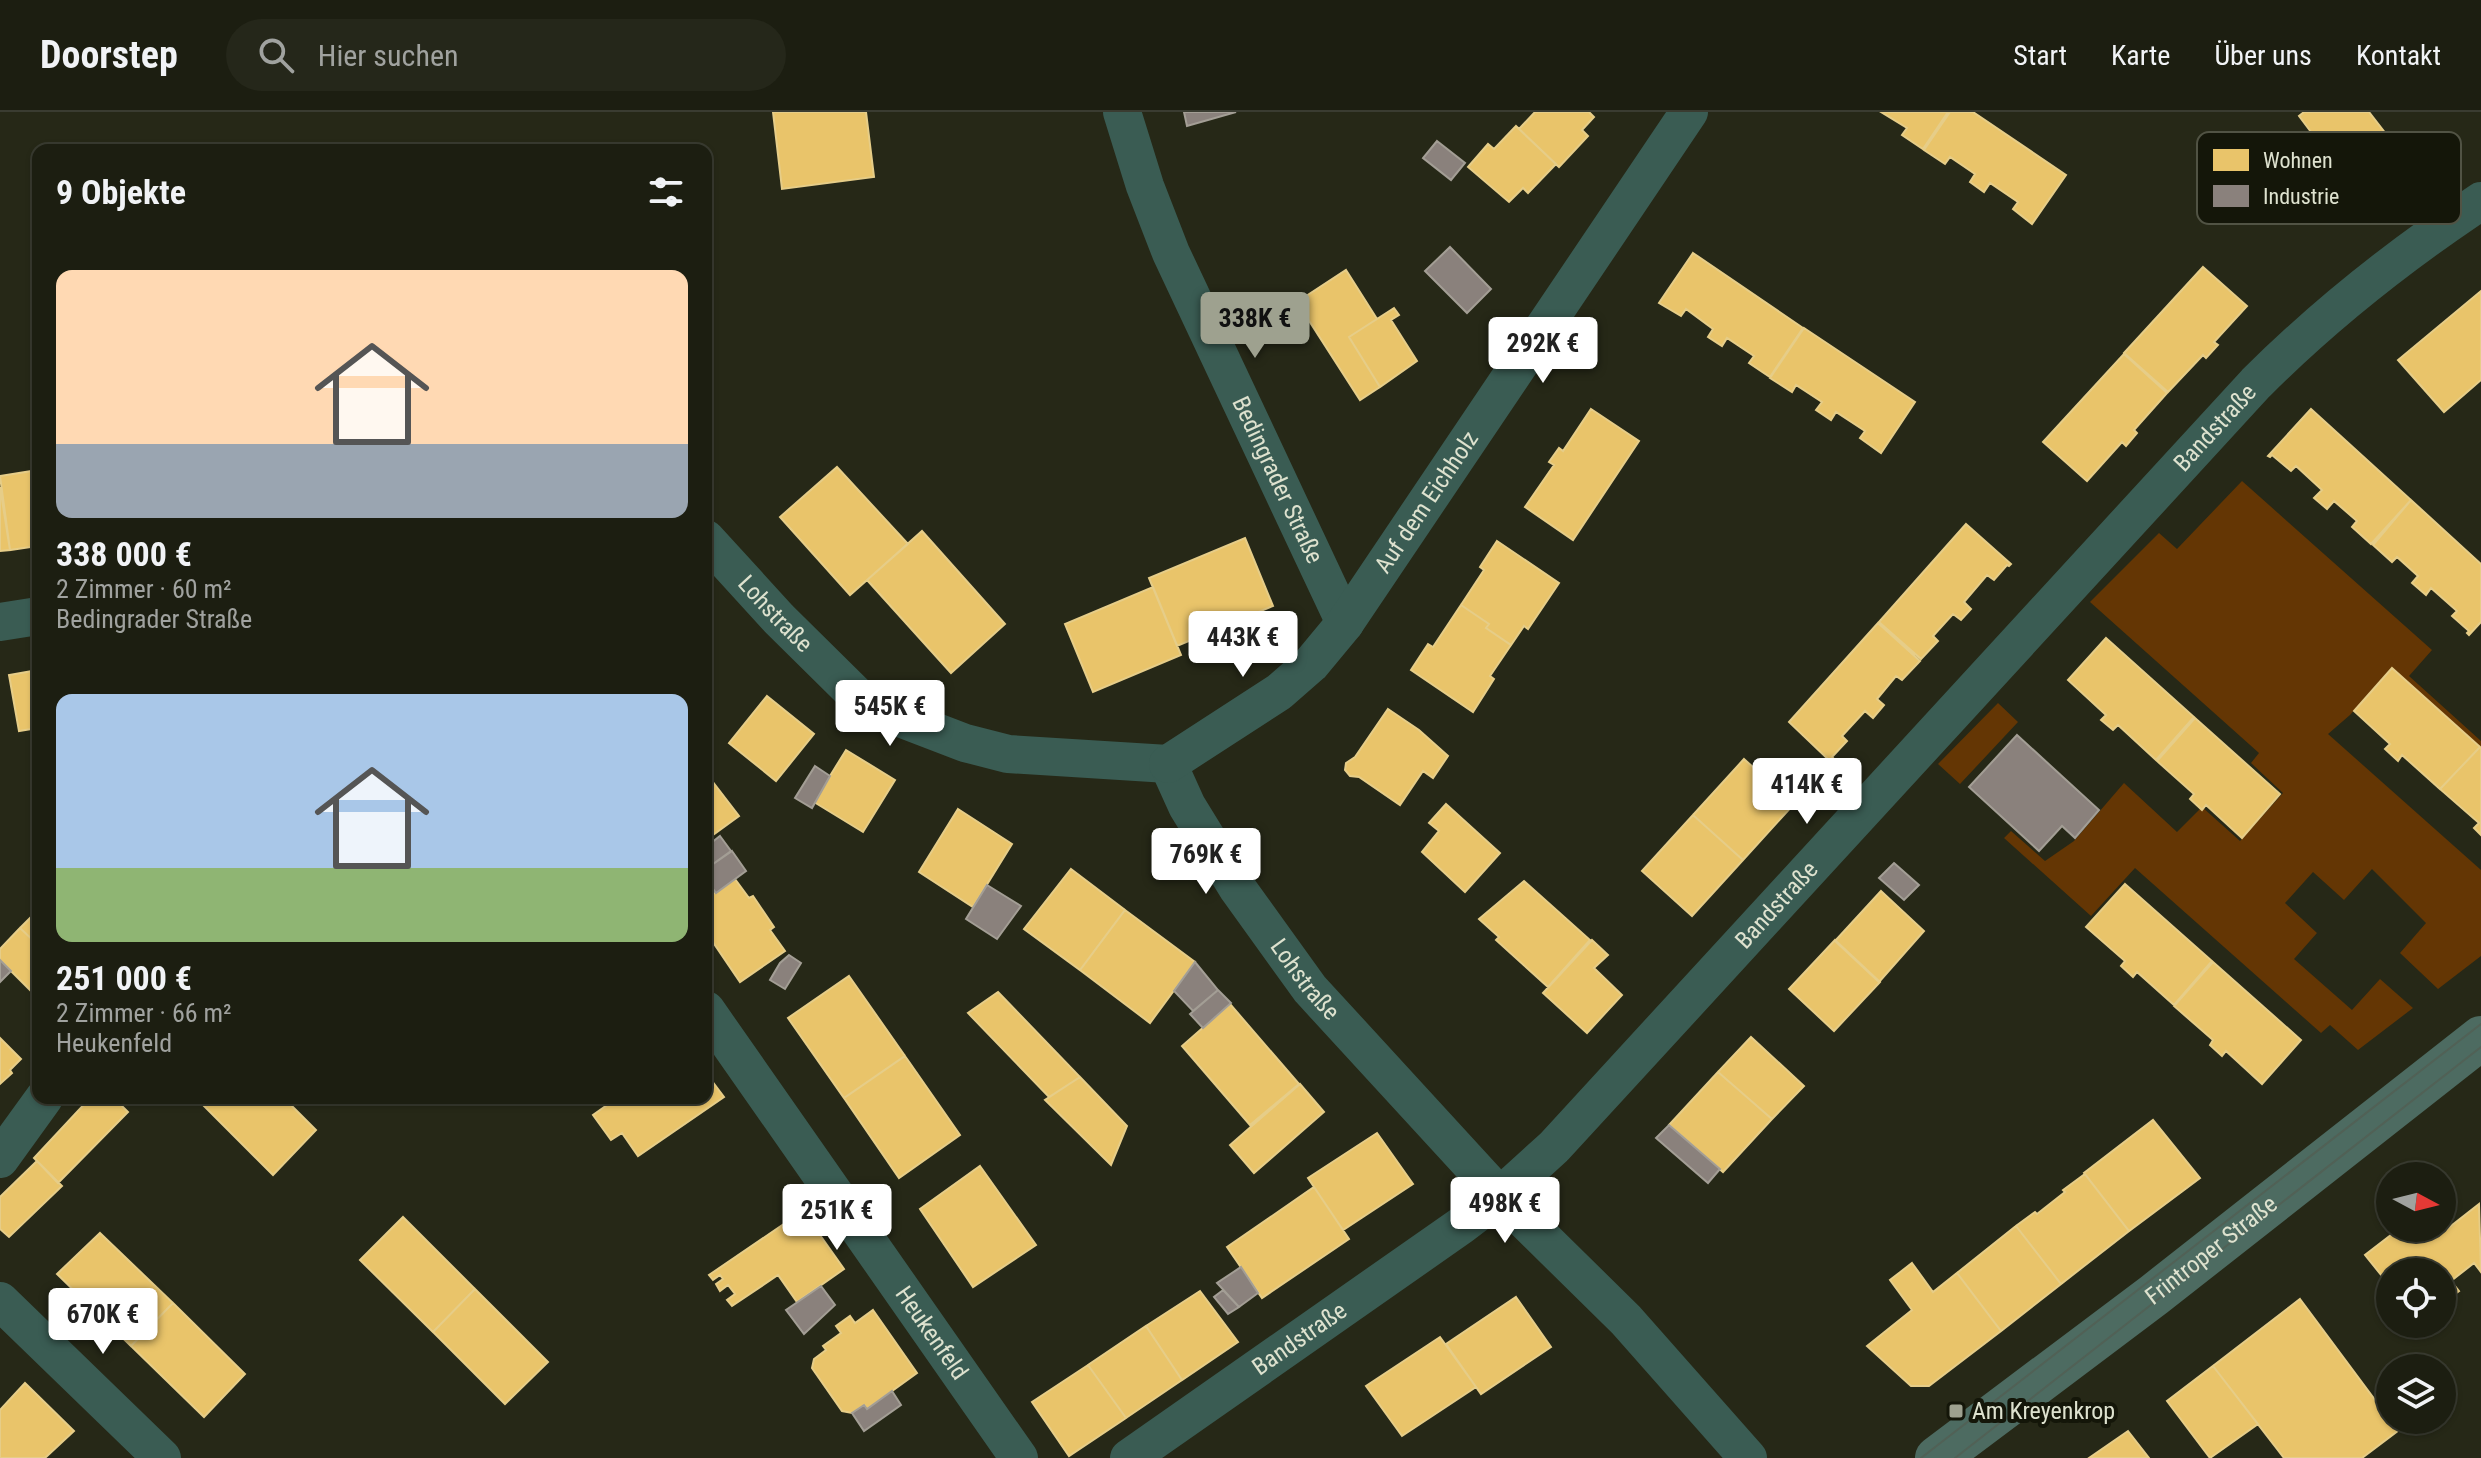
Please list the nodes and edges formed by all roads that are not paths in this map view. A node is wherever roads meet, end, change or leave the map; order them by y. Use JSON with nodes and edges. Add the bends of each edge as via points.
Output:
{"nodes":[{"id":1,"x":1122,"y":112,"type":"edge"},
{"id":2,"x":1689,"y":112,"type":"edge"},
{"id":3,"x":2481,"y":201,"type":"edge"},
{"id":4,"x":2461,"y":216,"type":"edge"},
{"id":5,"x":2449,"y":224,"type":"edge"},
{"id":6,"x":712,"y":546,"type":"edge"},
{"id":7,"x":32,"y":617,"type":"edge"},
{"id":8,"x":0,"y":622,"type":"edge"},
{"id":9,"x":1345,"y":623,"type":"junction"},
{"id":10,"x":1168,"y":764,"type":"junction"},
{"id":11,"x":712,"y":1019,"type":"edge"},
{"id":12,"x":2481,"y":1038,"type":"edge"},
{"id":13,"x":40,"y":1104,"type":"edge"},
{"id":14,"x":0,"y":1159,"type":"edge"},
{"id":15,"x":1500,"y":1196,"type":"junction"},
{"id":16,"x":0,"y":1301,"type":"edge"},
{"id":17,"x":162,"y":1458,"type":"edge"},
{"id":18,"x":1019,"y":1458,"type":"edge"},
{"id":19,"x":1129,"y":1458,"type":"edge"},
{"id":20,"x":1748,"y":1458,"type":"edge"},
{"id":21,"x":1937,"y":1458,"type":"edge"}],
"edges":[{"from":1,"to":9,"type":"street","name":"Bedingrader Straße","via":[[1171,253]]},
{"from":2,"to":9,"type":"street","name":"Auf dem Eichholz"},
{"from":3,"to":4,"type":"street","name":"Bandstraße"},
{"from":5,"to":15,"type":"street","name":"Bandstraße","via":[[2356,292],[2256,383],[1554,1147]]},
{"from":6,"to":10,"type":"street","name":"Lohstraße","via":[[858,697],[892,715],[1008,754]]},
{"from":7,"to":8,"type":"street"},
{"from":9,"to":10,"type":"street","name":"Auf dem Eichholz","via":[[1279,692]]},
{"from":10,"to":15,"type":"street","name":"Lohstraße","via":[[1238,889],[1310,989]]},
{"from":11,"to":18,"type":"street","name":"Heukenfeld"},
{"from":12,"to":21,"type":"main road","name":"Frintroper Straße"},
{"from":13,"to":14,"type":"street"},
{"from":15,"to":19,"type":"street","name":"Bandstraße"},
{"from":15,"to":20,"type":"street","name":"Lohstraße","via":[[1626,1320]]},
{"from":16,"to":17,"type":"street"}]}
